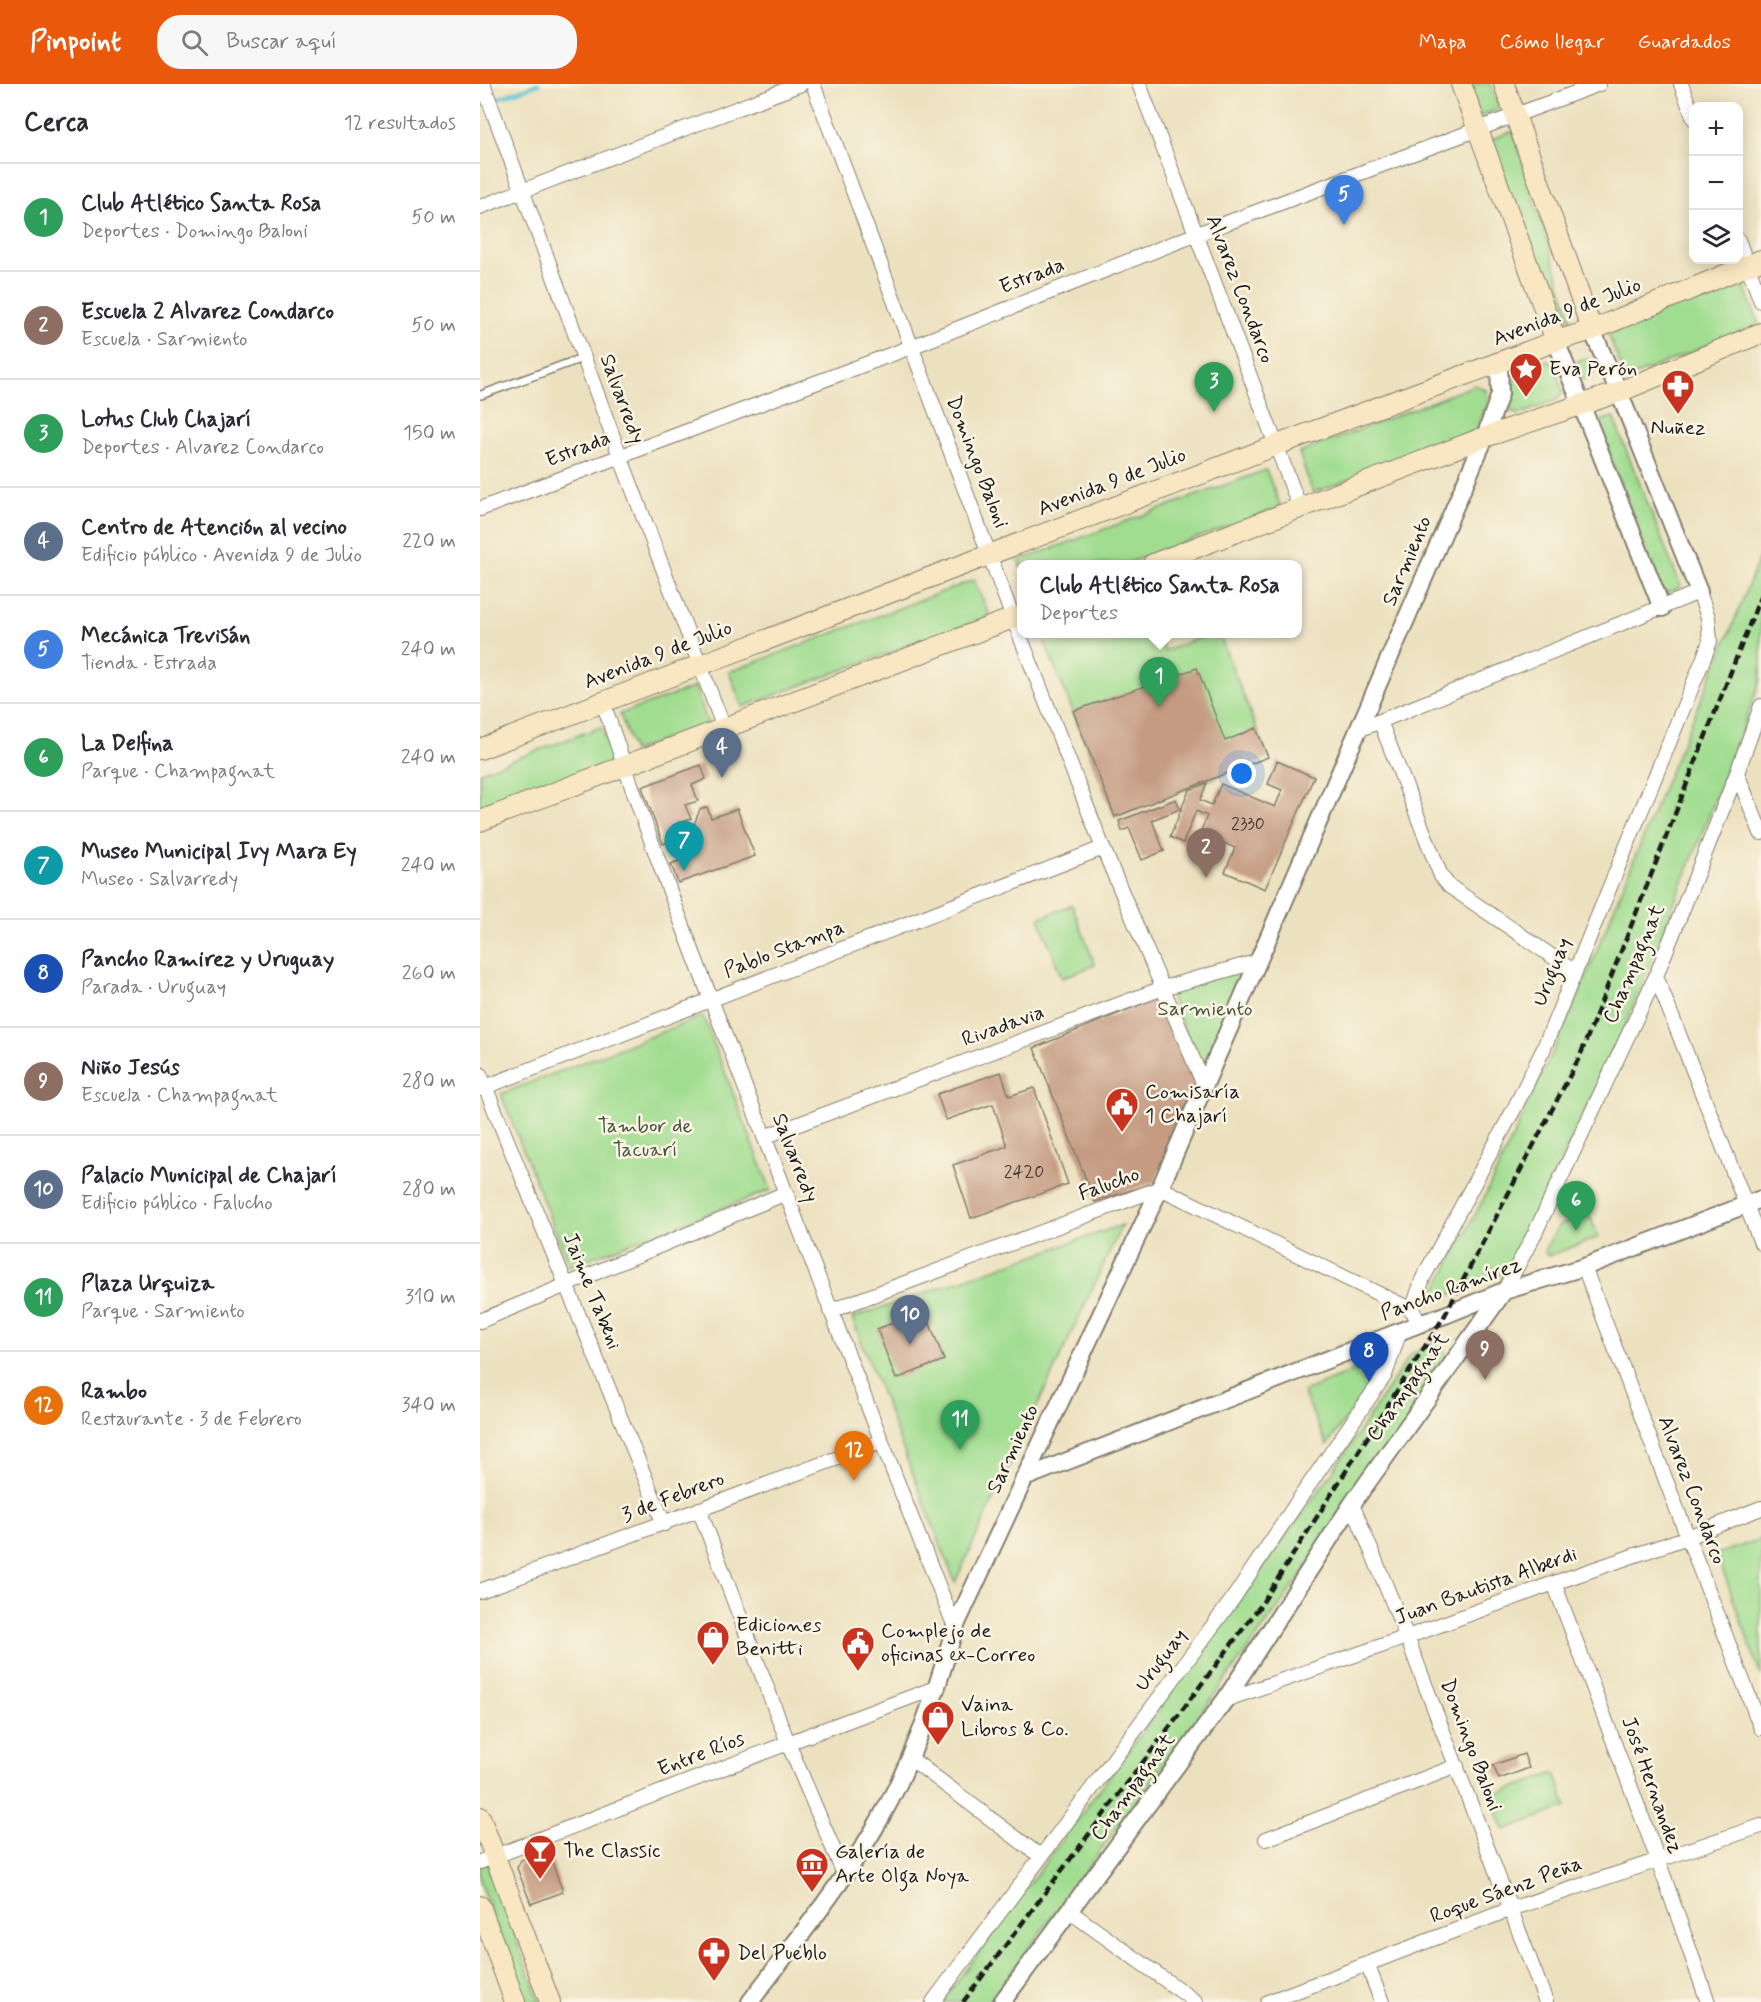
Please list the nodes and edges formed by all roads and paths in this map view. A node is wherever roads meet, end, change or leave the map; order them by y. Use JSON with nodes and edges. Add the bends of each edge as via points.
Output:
{"nodes":[{"id":1,"x":483,"y":84,"type":"edge"},
{"id":2,"x":801,"y":84,"type":"edge"},
{"id":3,"x":813,"y":84,"type":"edge"},
{"id":4,"x":1139,"y":84,"type":"edge"},
{"id":5,"x":1461,"y":84,"type":"edge"},
{"id":6,"x":1504,"y":84,"type":"edge"},
{"id":7,"x":1599,"y":84,"type":"edge"},
{"id":8,"x":1681,"y":84,"type":"edge"},
{"id":9,"x":1689,"y":105,"type":"edge"},
{"id":10,"x":1516,"y":115,"type":"junction"},
{"id":11,"x":1479,"y":129,"type":"junction"},
{"id":12,"x":523,"y":191,"type":"junction"},
{"id":13,"x":480,"y":207,"type":"edge"},
{"id":14,"x":1197,"y":234,"type":"junction"},
{"id":15,"x":1743,"y":247,"type":"edge"},
{"id":16,"x":1754,"y":263,"type":"edge"},
{"id":17,"x":1761,"y":301,"type":"edge"},
{"id":18,"x":1592,"y":330,"type":"junction"},
{"id":19,"x":1761,"y":333,"type":"edge"},
{"id":20,"x":1556,"y":341,"type":"junction"},
{"id":21,"x":911,"y":346,"type":"junction"},
{"id":22,"x":585,"y":357,"type":"junction"},
{"id":23,"x":1499,"y":364,"type":"junction"},
{"id":24,"x":1619,"y":392,"type":"junction"},
{"id":25,"x":481,"y":395,"type":"edge"},
{"id":26,"x":1582,"y":405,"type":"junction"},
{"id":27,"x":1485,"y":437,"type":"junction"},
{"id":28,"x":1277,"y":445,"type":"junction"},
{"id":29,"x":620,"y":456,"type":"junction"},
{"id":30,"x":1300,"y":508,"type":"junction"},
{"id":31,"x":480,"y":509,"type":"edge"},
{"id":32,"x":989,"y":555,"type":"junction"},
{"id":33,"x":1164,"y":560,"type":"edge"},
{"id":34,"x":1699,"y":592,"type":"junction"},
{"id":35,"x":1662,"y":608,"type":"junction"},
{"id":36,"x":1017,"y":616,"type":"edge"},
{"id":37,"x":1025,"y":638,"type":"edge"},
{"id":38,"x":700,"y":665,"type":"junction"},
{"id":39,"x":603,"y":702,"type":"junction"},
{"id":40,"x":1761,"y":706,"type":"edge"},
{"id":41,"x":1380,"y":721,"type":"junction"},
{"id":42,"x":724,"y":728,"type":"junction"},
{"id":43,"x":1358,"y":730,"type":"junction"},
{"id":44,"x":480,"y":749,"type":"edge"},
{"id":45,"x":624,"y":766,"type":"junction"},
{"id":46,"x":1737,"y":773,"type":"junction"},
{"id":47,"x":480,"y":821,"type":"edge"},
{"id":48,"x":1761,"y":834,"type":"edge"},
{"id":49,"x":1104,"y":848,"type":"junction"},
{"id":50,"x":1259,"y":961,"type":"junction"},
{"id":51,"x":1575,"y":972,"type":"junction"},
{"id":52,"x":1656,"y":976,"type":"junction"},
{"id":53,"x":1163,"y":988,"type":"junction"},
{"id":54,"x":711,"y":1000,"type":"junction"},
{"id":55,"x":482,"y":1084,"type":"edge"},
{"id":56,"x":1204,"y":1085,"type":"junction"},
{"id":57,"x":764,"y":1137,"type":"junction"},
{"id":58,"x":1160,"y":1188,"type":"junction"},
{"id":59,"x":786,"y":1193,"type":"junction"},
{"id":60,"x":1754,"y":1202,"type":"edge"},
{"id":61,"x":1761,"y":1243,"type":"edge"},
{"id":62,"x":1584,"y":1267,"type":"junction"},
{"id":63,"x":566,"y":1284,"type":"junction"},
{"id":64,"x":1504,"y":1291,"type":"junction"},
{"id":65,"x":830,"y":1311,"type":"junction"},
{"id":66,"x":1415,"y":1317,"type":"junction"},
{"id":67,"x":480,"y":1321,"type":"edge"},
{"id":68,"x":1400,"y":1331,"type":"junction"},
{"id":69,"x":880,"y":1442,"type":"junction"},
{"id":70,"x":1024,"y":1478,"type":"junction"},
{"id":71,"x":1352,"y":1504,"type":"junction"},
{"id":72,"x":1761,"y":1508,"type":"edge"},
{"id":73,"x":699,"y":1509,"type":"junction"},
{"id":74,"x":664,"y":1524,"type":"junction"},
{"id":75,"x":1688,"y":1538,"type":"junction"},
{"id":76,"x":1554,"y":1583,"type":"junction"},
{"id":77,"x":480,"y":1591,"type":"edge"},
{"id":78,"x":955,"y":1627,"type":"junction"},
{"id":79,"x":1407,"y":1637,"type":"junction"},
{"id":80,"x":938,"y":1687,"type":"junction"},
{"id":81,"x":1224,"y":1700,"type":"junction"},
{"id":82,"x":1761,"y":1728,"type":"edge"},
{"id":83,"x":788,"y":1743,"type":"junction"},
{"id":84,"x":910,"y":1758,"type":"junction"},
{"id":85,"x":1456,"y":1766,"type":"junction"},
{"id":86,"x":480,"y":1817,"type":"edge"},
{"id":87,"x":1761,"y":1826,"type":"edge"},
{"id":88,"x":1266,"y":1839,"type":"dead end"},
{"id":89,"x":1040,"y":1856,"type":"junction"},
{"id":90,"x":487,"y":1859,"type":"edge"},
{"id":91,"x":1658,"y":1860,"type":"junction"},
{"id":92,"x":844,"y":1874,"type":"junction"},
{"id":93,"x":480,"y":1906,"type":"edge"},
{"id":94,"x":1511,"y":1908,"type":"junction"},
{"id":95,"x":1069,"y":1911,"type":"junction"},
{"id":96,"x":1367,"y":1964,"type":"junction"},
{"id":97,"x":515,"y":2002,"type":"edge"},
{"id":98,"x":550,"y":2002,"type":"edge"},
{"id":99,"x":750,"y":2002,"type":"edge"},
{"id":100,"x":933,"y":2002,"type":"edge"},
{"id":101,"x":1002,"y":2002,"type":"edge"},
{"id":102,"x":1196,"y":2002,"type":"edge"},
{"id":103,"x":1268,"y":2002,"type":"edge"},
{"id":104,"x":1382,"y":2002,"type":"edge"},
{"id":105,"x":1546,"y":2002,"type":"edge"},
{"id":106,"x":1708,"y":2002,"type":"edge"}],
"edges":[{"from":1,"to":12,"type":"street","name":"Salvarredy"},
{"from":2,"to":12,"type":"street"},
{"from":3,"to":21,"type":"street","name":"Domingo Baloni"},
{"from":4,"to":14,"type":"street","name":"Alvarez Condarco"},
{"from":5,"to":11,"type":"main road"},
{"from":6,"to":10,"type":"main road"},
{"from":7,"to":10,"type":"street","name":"Estrada"},
{"from":8,"to":9,"type":"street"},
{"from":10,"to":11,"type":"street","name":"Estrada"},
{"from":10,"to":18,"type":"main road"},
{"from":11,"to":14,"type":"street","name":"Estrada"},
{"from":11,"to":20,"type":"main road"},
{"from":12,"to":13,"type":"street"},
{"from":12,"to":22,"type":"street","name":"Salvarredy"},
{"from":14,"to":21,"type":"street","name":"Estrada"},
{"from":14,"to":28,"type":"street","name":"Alvarez Condarco"},
{"from":15,"to":16,"type":"street"},
{"from":16,"to":17,"type":"street"},
{"from":16,"to":18,"type":"main road","name":"Avenida 9 de Julio"},
{"from":18,"to":20,"type":"main road","name":"Avenida 9 de Julio"},
{"from":18,"to":24,"type":"street"},
{"from":19,"to":24,"type":"main road"},
{"from":20,"to":23,"type":"main road","name":"Avenida 9 de Julio"},
{"from":20,"to":26,"type":"street"},
{"from":21,"to":29,"type":"street","name":"Estrada"},
{"from":21,"to":32,"type":"street","name":"Domingo Baloni"},
{"from":22,"to":25,"type":"lane"},
{"from":22,"to":29,"type":"street","name":"Salvarredy"},
{"from":23,"to":27,"type":"street","name":"Sarmiento","via":[[1500,394]]},
{"from":23,"to":28,"type":"main road","name":"Avenida 9 de Julio"},
{"from":24,"to":26,"type":"main road"},
{"from":24,"to":34,"type":"street"},
{"from":26,"to":27,"type":"main road"},
{"from":26,"to":35,"type":"street"},
{"from":27,"to":30,"type":"main road"},
{"from":27,"to":43,"type":"street","name":"Sarmiento"},
{"from":28,"to":30,"type":"street","name":"Alvarez Condarco"},
{"from":28,"to":32,"type":"main road","name":"Avenida 9 de Julio"},
{"from":29,"to":31,"type":"street","name":"Estrada"},
{"from":29,"to":38,"type":"street","name":"Salvarredy"},
{"from":30,"to":33,"type":"main road"},
{"from":32,"to":36,"type":"street","name":"Domingo Baloni"},
{"from":32,"to":38,"type":"main road","name":"Avenida 9 de Julio"},
{"from":34,"to":35,"type":"street"},
{"from":34,"to":51,"type":"street","name":"Uruguay","via":[[1708,617],[1710,641]]},
{"from":35,"to":41,"type":"street"},
{"from":36,"to":42,"type":"main road"},
{"from":37,"to":49,"type":"street","name":"Domingo Baloni"},
{"from":38,"to":39,"type":"main road","name":"Avenida 9 de Julio"},
{"from":38,"to":42,"type":"street","name":"Salvarredy"},
{"from":39,"to":44,"type":"main road","name":"Avenida 9 de Julio"},
{"from":39,"to":45,"type":"street","name":"Salvarredy"},
{"from":40,"to":46,"type":"street","name":"Champagnat"},
{"from":41,"to":43,"type":"street"},
{"from":41,"to":51,"type":"street","via":[[1441,876],[1449,886]]},
{"from":42,"to":45,"type":"main road"},
{"from":43,"to":50,"type":"street","name":"Sarmiento"},
{"from":45,"to":47,"type":"main road"},
{"from":45,"to":54,"type":"street","name":"Salvarredy"},
{"from":46,"to":48,"type":"street"},
{"from":46,"to":52,"type":"street","name":"Champagnat"},
{"from":49,"to":53,"type":"street","name":"Domingo Baloni"},
{"from":49,"to":54,"type":"street","name":"Pablo Stampa"},
{"from":50,"to":53,"type":"street","name":"Rivadavia"},
{"from":50,"to":56,"type":"street","name":"Sarmiento"},
{"from":51,"to":66,"type":"street","name":"Uruguay","via":[[1524,1089],[1423,1278]]},
{"from":52,"to":60,"type":"street"},
{"from":52,"to":64,"type":"street","name":"Champagnat"},
{"from":53,"to":56,"type":"street","name":"Domingo Baloni"},
{"from":53,"to":57,"type":"street","name":"Rivadavia"},
{"from":54,"to":55,"type":"street","name":"Pablo Stampa"},
{"from":54,"to":57,"type":"street","name":"Salvarredy"},
{"from":55,"to":63,"type":"street","name":"Jaime Tabeni"},
{"from":56,"to":58,"type":"street","name":"Sarmiento"},
{"from":57,"to":59,"type":"street","name":"Salvarredy"},
{"from":58,"to":65,"type":"street","name":"Falucho"},
{"from":58,"to":66,"type":"street","name":"Falucho"},
{"from":58,"to":70,"type":"street","name":"Sarmiento"},
{"from":59,"to":63,"type":"street"},
{"from":59,"to":65,"type":"street","name":"Salvarredy"},
{"from":60,"to":61,"type":"street"},
{"from":60,"to":62,"type":"street","name":"Pancho Ramírez"},
{"from":62,"to":64,"type":"street","name":"Pancho Ramírez"},
{"from":62,"to":75,"type":"street","name":"Alvarez Condarco"},
{"from":63,"to":67,"type":"street"},
{"from":63,"to":74,"type":"street","name":"Jaime Tabeni"},
{"from":64,"to":66,"type":"street","name":"Pancho Ramírez","via":[[1445,1315]]},
{"from":64,"to":71,"type":"street","name":"Champagnat"},
{"from":65,"to":69,"type":"street","name":"Salvarredy"},
{"from":66,"to":68,"type":"street","name":"Pancho Ramírez"},
{"from":68,"to":70,"type":"street","name":"Pancho Ramírez"},
{"from":68,"to":89,"type":"street","name":"Uruguay","via":[[1385,1375],[1232,1600]]},
{"from":69,"to":73,"type":"street","name":"3 de Febrero"},
{"from":69,"to":78,"type":"street","name":"Salvarredy"},
{"from":70,"to":78,"type":"street","name":"Sarmiento"},
{"from":71,"to":79,"type":"street","name":"Domingo Baloni"},
{"from":71,"to":81,"type":"street","name":"Champagnat"},
{"from":72,"to":75,"type":"street","name":"Juan Bautista Alberdi"},
{"from":73,"to":74,"type":"street","name":"3 de Febrero"},
{"from":73,"to":83,"type":"street"},
{"from":74,"to":77,"type":"street","name":"3 de Febrero"},
{"from":75,"to":76,"type":"street","name":"Juan Bautista Alberdi"},
{"from":75,"to":82,"type":"street","name":"Alvarez Condarco"},
{"from":76,"to":79,"type":"street","name":"Juan Bautista Alberdi"},
{"from":76,"to":91,"type":"street","name":"José Hernandez"},
{"from":78,"to":80,"type":"street","name":"Sarmiento"},
{"from":79,"to":81,"type":"street","name":"Juan Bautista Alberdi"},
{"from":79,"to":85,"type":"street","name":"Domingo Baloni"},
{"from":80,"to":83,"type":"street","name":"Entre Ríos"},
{"from":80,"to":84,"type":"street","name":"Sarmiento"},
{"from":81,"to":95,"type":"street","name":"Champagnat"},
{"from":83,"to":90,"type":"street","name":"Entre Ríos"},
{"from":83,"to":92,"type":"street"},
{"from":84,"to":89,"type":"street"},
{"from":84,"to":92,"type":"street","name":"Sarmiento","via":[[873,1831]]},
{"from":85,"to":88,"type":"street"},
{"from":85,"to":94,"type":"street","name":"Domingo Baloni"},
{"from":86,"to":90,"type":"main road"},
{"from":87,"to":91,"type":"street","name":"Roque Sáenz Peña"},
{"from":89,"to":100,"type":"street","name":"Uruguay"},
{"from":90,"to":98,"type":"main road"},
{"from":91,"to":94,"type":"street","name":"Roque Sáenz Peña"},
{"from":91,"to":106,"type":"street","name":"José Hernandez"},
{"from":92,"to":99,"type":"street","name":"Sarmiento"},
{"from":93,"to":97,"type":"main road"},
{"from":94,"to":96,"type":"street","name":"Roque Sáenz Peña"},
{"from":94,"to":105,"type":"street","name":"Domingo Baloni"},
{"from":95,"to":101,"type":"street","name":"Champagnat"},
{"from":95,"to":102,"type":"street"},
{"from":96,"to":103,"type":"street","name":"Roque Sáenz Peña"},
{"from":96,"to":104,"type":"street"}]}
